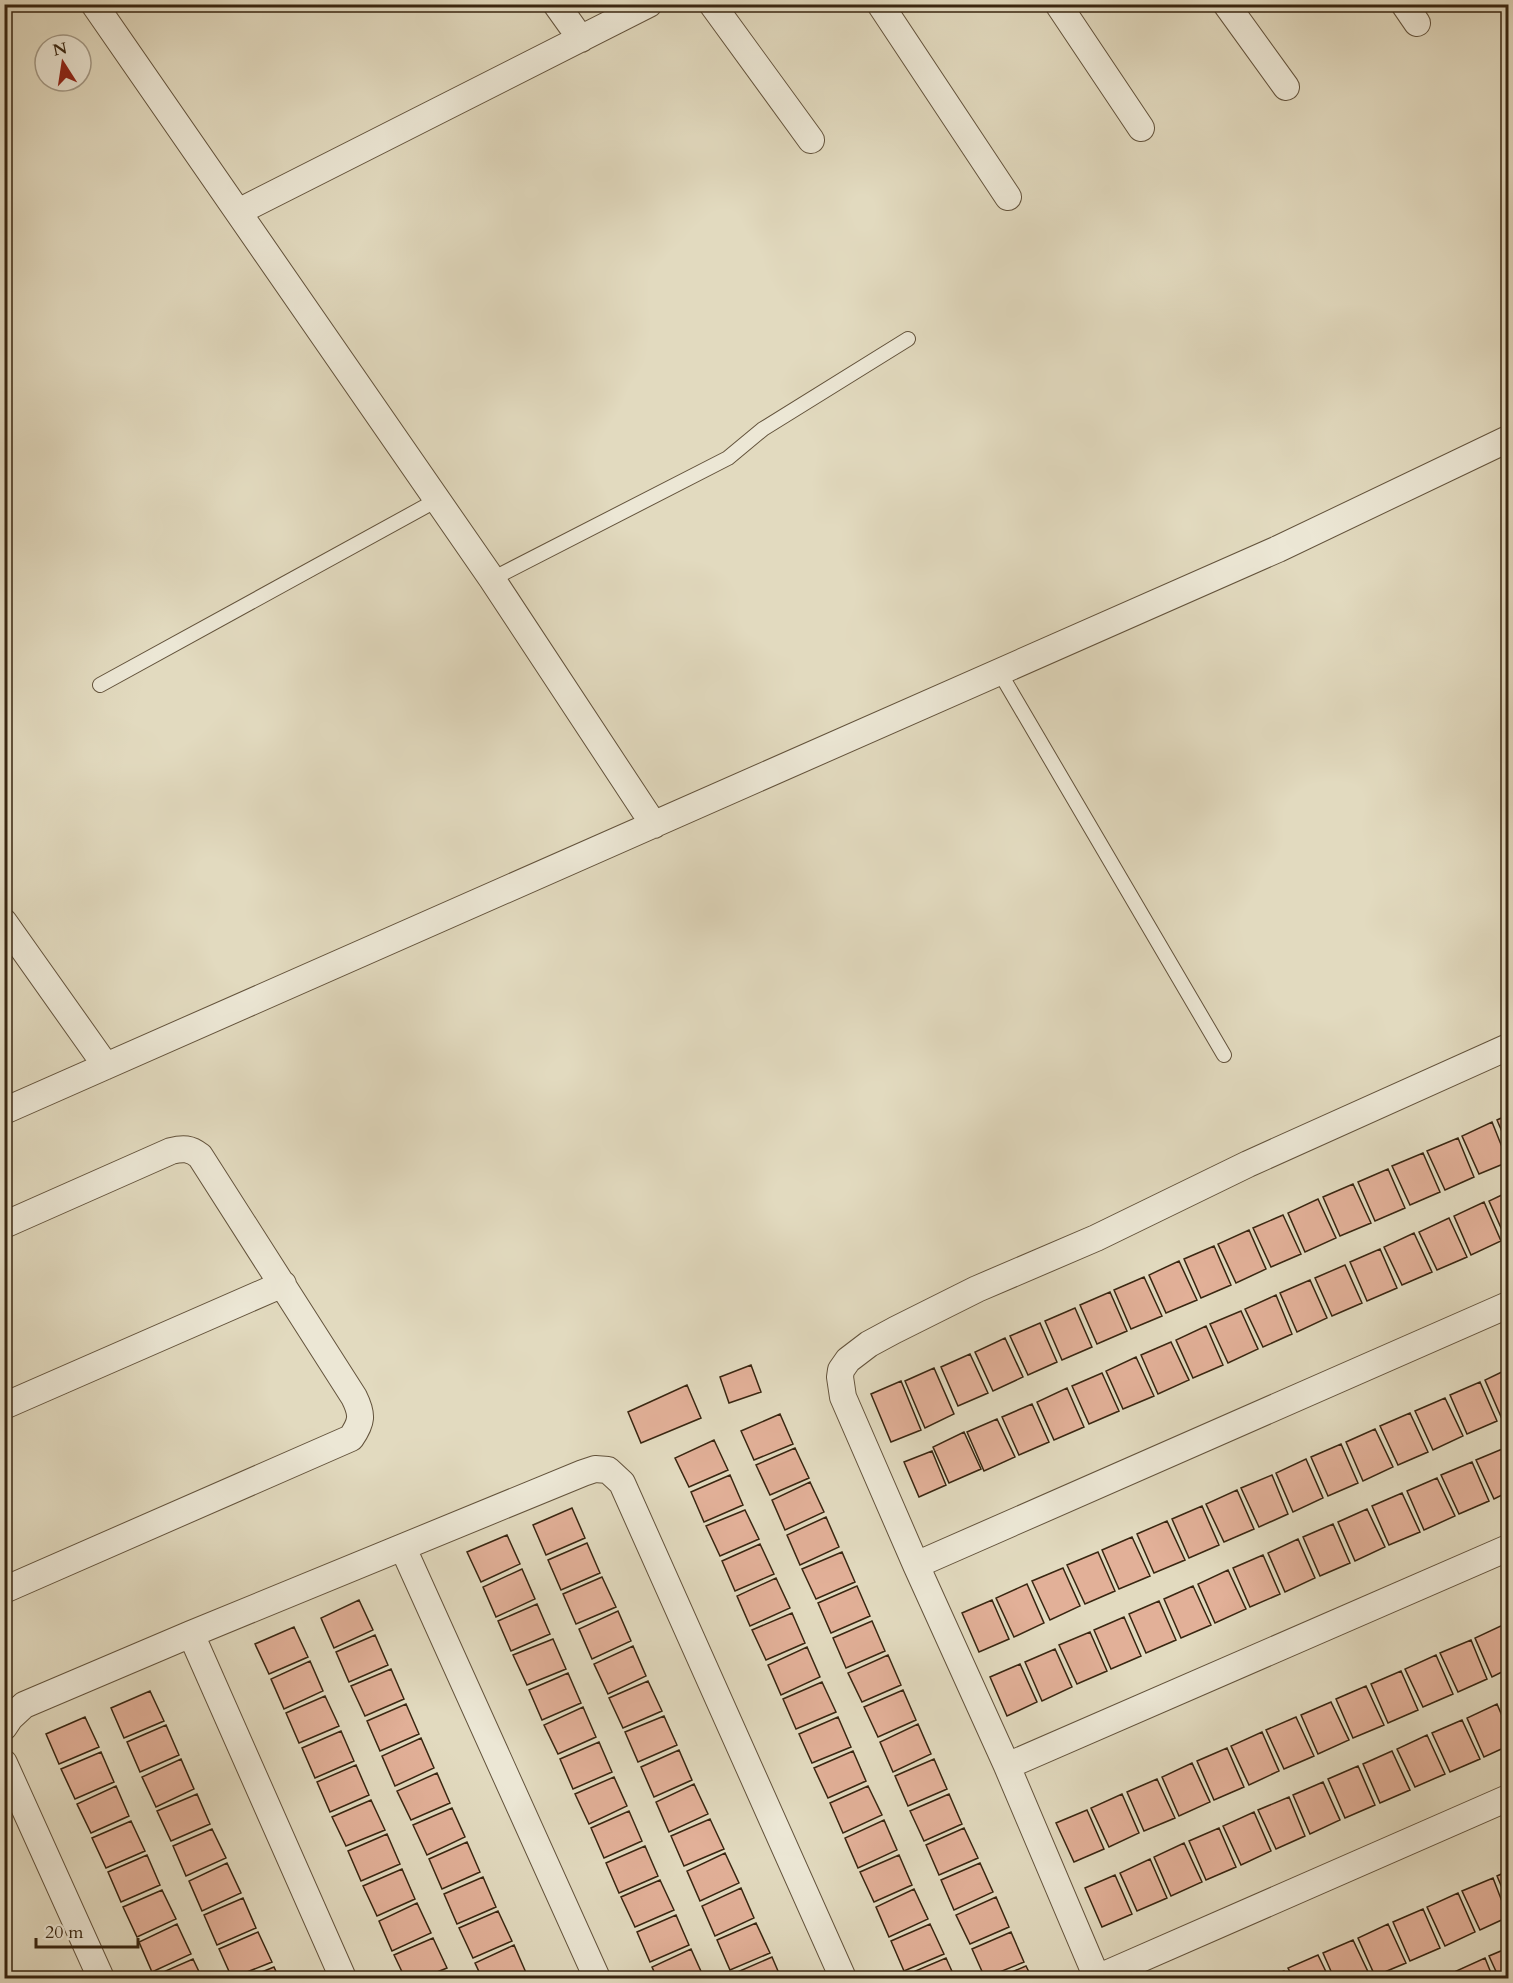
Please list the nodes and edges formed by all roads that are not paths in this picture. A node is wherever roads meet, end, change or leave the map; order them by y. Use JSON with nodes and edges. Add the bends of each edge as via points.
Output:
{"nodes":[{"id":1,"x":94,"y":4,"type":"edge"},
{"id":2,"x":556,"y":4,"type":"edge"},
{"id":3,"x":648,"y":4,"type":"edge"},
{"id":4,"x":712,"y":4,"type":"edge"},
{"id":5,"x":880,"y":4,"type":"edge"},
{"id":6,"x":1058,"y":4,"type":"edge"},
{"id":7,"x":1226,"y":4,"type":"edge"},
{"id":8,"x":580,"y":39,"type":"junction"},
{"id":9,"x":1286,"y":87,"type":"dead end"},
{"id":10,"x":1141,"y":128,"type":"dead end"},
{"id":11,"x":811,"y":140,"type":"dead end"},
{"id":12,"x":1008,"y":197,"type":"dead end"},
{"id":13,"x":238,"y":212,"type":"junction"},
{"id":14,"x":908,"y":339,"type":"dead end"},
{"id":15,"x":1509,"y":439,"type":"edge"},
{"id":16,"x":437,"y":500,"type":"junction"},
{"id":17,"x":492,"y":579,"type":"junction"},
{"id":18,"x":1000,"y":673,"type":"junction"},
{"id":19,"x":100,"y":685,"type":"dead end"},
{"id":20,"x":654,"y":825,"type":"junction"},
{"id":21,"x":4,"y":922,"type":"edge"},
{"id":22,"x":1509,"y":1047,"type":"edge"},
{"id":23,"x":1224,"y":1055,"type":"dead end"},
{"id":24,"x":106,"y":1066,"type":"junction"},
{"id":25,"x":4,"y":1111,"type":"edge"},
{"id":26,"x":4,"y":1225,"type":"edge"},
{"id":27,"x":283,"y":1284,"type":"junction"},
{"id":28,"x":1509,"y":1305,"type":"edge"},
{"id":29,"x":4,"y":1406,"type":"edge"},
{"id":30,"x":403,"y":1548,"type":"junction"},
{"id":31,"x":1509,"y":1548,"type":"edge"},
{"id":32,"x":916,"y":1565,"type":"junction"},
{"id":33,"x":4,"y":1590,"type":"edge"},
{"id":34,"x":191,"y":1634,"type":"junction"},
{"id":35,"x":4,"y":1727,"type":"edge"},
{"id":36,"x":5,"y":1765,"type":"edge"},
{"id":37,"x":1007,"y":1766,"type":"junction"},
{"id":38,"x":1509,"y":1798,"type":"edge"},
{"id":39,"x":101,"y":1978,"type":"edge"},
{"id":40,"x":343,"y":1978,"type":"edge"},
{"id":41,"x":597,"y":1978,"type":"edge"},
{"id":42,"x":843,"y":1978,"type":"edge"},
{"id":43,"x":1097,"y":1978,"type":"edge"}],
"edges":[{"from":1,"to":13,"type":"street"},
{"from":2,"to":8,"type":"street"},
{"from":3,"to":8,"type":"street"},
{"from":4,"to":11,"type":"street"},
{"from":5,"to":12,"type":"street"},
{"from":6,"to":10,"type":"street"},
{"from":7,"to":9,"type":"street"},
{"from":8,"to":13,"type":"street"},
{"from":13,"to":16,"type":"street"},
{"from":14,"to":17,"type":"lane","via":[[763,429],[728,458]]},
{"from":15,"to":18,"type":"street","via":[[1278,549]]},
{"from":16,"to":17,"type":"street"},
{"from":16,"to":19,"type":"lane"},
{"from":17,"to":20,"type":"street"},
{"from":18,"to":20,"type":"street"},
{"from":18,"to":23,"type":"lane"},
{"from":20,"to":24,"type":"street"},
{"from":21,"to":24,"type":"street"},
{"from":22,"to":32,"type":"street","via":[[977,1289],[869,1344],[848,1360],[840,1377],[843,1396]]},
{"from":24,"to":25,"type":"street"},
{"from":26,"to":27,"type":"street","via":[[171,1151],[192,1149]]},
{"from":27,"to":29,"type":"street"},
{"from":27,"to":33,"type":"street","via":[[360,1408],[359,1426],[351,1438]]},
{"from":28,"to":32,"type":"street"},
{"from":30,"to":34,"type":"street"},
{"from":30,"to":41,"type":"street"},
{"from":30,"to":42,"type":"street","via":[[583,1473],[608,1470],[617,1477]]},
{"from":31,"to":37,"type":"street"},
{"from":32,"to":37,"type":"street"},
{"from":34,"to":35,"type":"street","via":[[24,1705]]},
{"from":34,"to":40,"type":"street"},
{"from":36,"to":39,"type":"street"},
{"from":37,"to":43,"type":"street"},
{"from":38,"to":43,"type":"street"}]}
